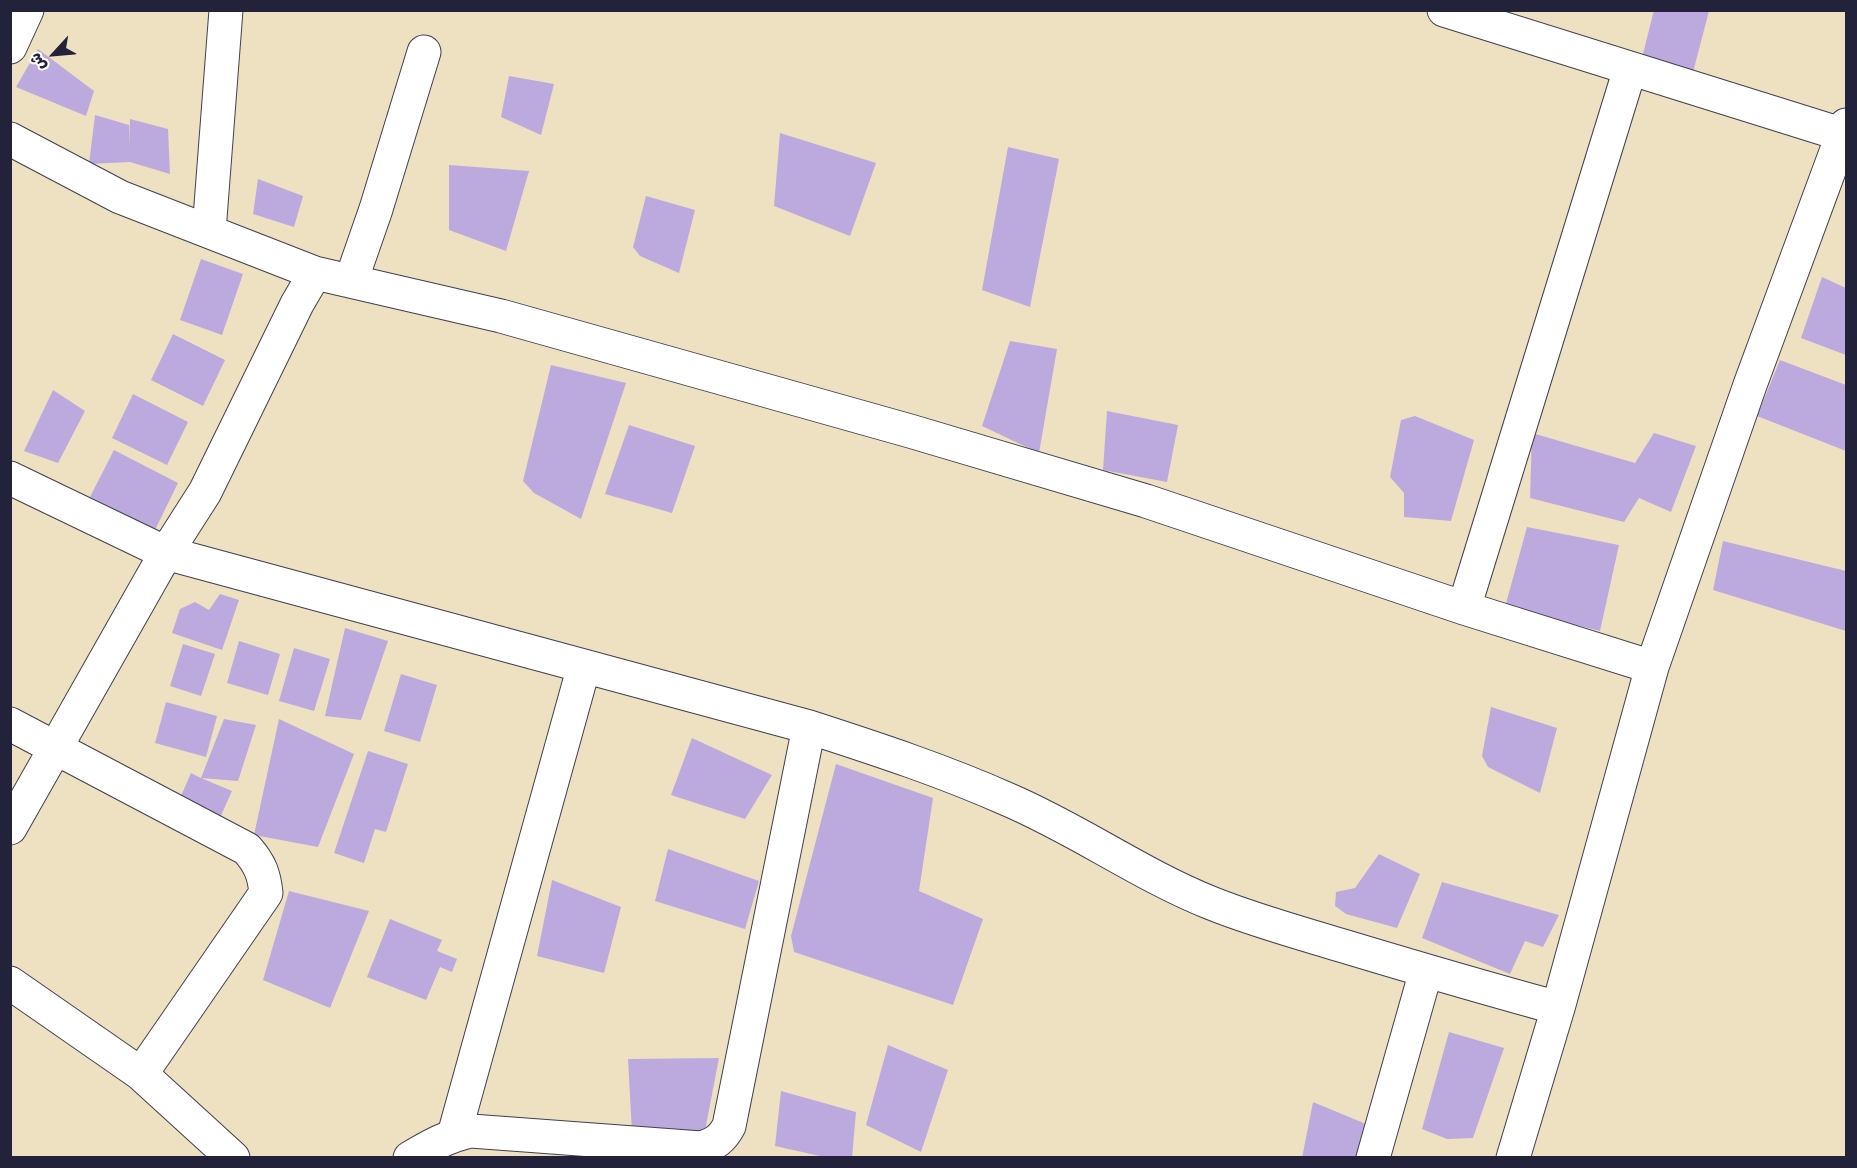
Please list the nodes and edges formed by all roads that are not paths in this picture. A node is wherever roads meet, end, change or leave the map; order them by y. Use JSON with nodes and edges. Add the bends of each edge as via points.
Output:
{"nodes":[{"id":1,"x":27,"y":10,"type":"edge"},
{"id":2,"x":226,"y":10,"type":"edge"},
{"id":3,"x":1444,"y":10,"type":"edge"},
{"id":4,"x":10,"y":47,"type":"edge"},
{"id":5,"x":424,"y":52,"type":"dead end"},
{"id":6,"x":1630,"y":69,"type":"junction"},
{"id":7,"x":1845,"y":130,"type":"edge"},
{"id":8,"x":10,"y":139,"type":"edge"},
{"id":9,"x":209,"y":231,"type":"junction"},
{"id":10,"x":315,"y":273,"type":"junction"},
{"id":11,"x":351,"y":281,"type":"junction"},
{"id":12,"x":10,"y":478,"type":"edge"},
{"id":13,"x":166,"y":553,"type":"junction"},
{"id":14,"x":1464,"y":609,"type":"junction"},
{"id":15,"x":584,"y":666,"type":"junction"},
{"id":16,"x":1652,"y":668,"type":"junction"},
{"id":17,"x":10,"y":724,"type":"edge"},
{"id":18,"x":809,"y":727,"type":"junction"},
{"id":19,"x":55,"y":748,"type":"junction"},
{"id":20,"x":10,"y":828,"type":"edge"},
{"id":21,"x":1426,"y":971,"type":"junction"},
{"id":22,"x":10,"y":983,"type":"edge"},
{"id":23,"x":1558,"y":1008,"type":"junction"},
{"id":24,"x":141,"y":1074,"type":"junction"},
{"id":25,"x":454,"y":1135,"type":"junction"},
{"id":26,"x":233,"y":1158,"type":"edge"},
{"id":27,"x":410,"y":1158,"type":"edge"},
{"id":28,"x":1373,"y":1158,"type":"edge"},
{"id":29,"x":1513,"y":1158,"type":"edge"}],
"edges":[{"from":1,"to":4,"type":"street"},
{"from":2,"to":9,"type":"street"},
{"from":3,"to":6,"type":"street"},
{"from":5,"to":11,"type":"street"},
{"from":6,"to":7,"type":"street"},
{"from":6,"to":14,"type":"street"},
{"from":7,"to":16,"type":"street","via":[[1750,385]]},
{"from":8,"to":9,"type":"street","via":[[120,196]]},
{"from":9,"to":10,"type":"street"},
{"from":10,"to":11,"type":"street"},
{"from":10,"to":13,"type":"street","via":[[205,492]]},
{"from":11,"to":14,"type":"street","via":[[501,316],[910,431],[1146,501]]},
{"from":12,"to":13,"type":"street"},
{"from":13,"to":15,"type":"street"},
{"from":13,"to":19,"type":"street"},
{"from":14,"to":16,"type":"street"},
{"from":15,"to":18,"type":"street"},
{"from":15,"to":25,"type":"street"},
{"from":16,"to":23,"type":"street"},
{"from":17,"to":19,"type":"street"},
{"from":18,"to":21,"type":"street","via":[[907,759],[1010,800],[1183,891],[1250,918]]},
{"from":18,"to":25,"type":"street","via":[[729,1126],[723,1137],[701,1148],[471,1131]]},
{"from":19,"to":20,"type":"street"},
{"from":19,"to":24,"type":"street","via":[[248,849],[264,880],[266,893]]},
{"from":21,"to":23,"type":"street"},
{"from":21,"to":28,"type":"street"},
{"from":22,"to":24,"type":"street"},
{"from":23,"to":29,"type":"street"},
{"from":24,"to":26,"type":"street"},
{"from":25,"to":27,"type":"street"}]}
